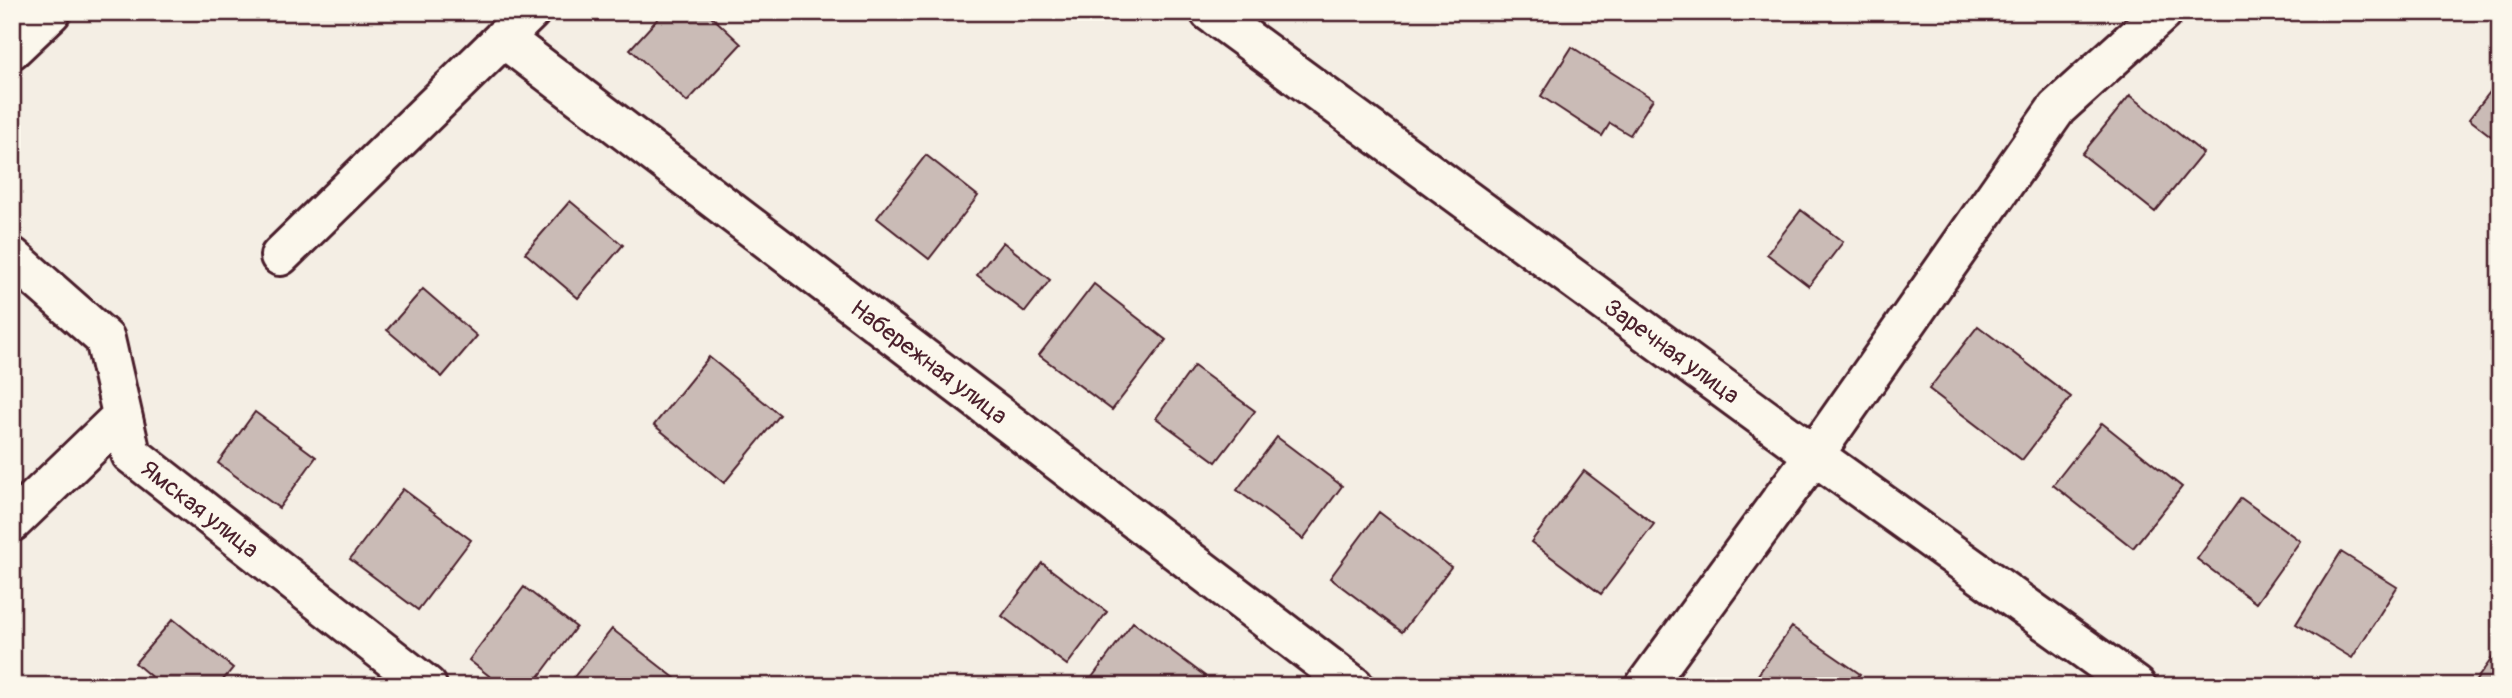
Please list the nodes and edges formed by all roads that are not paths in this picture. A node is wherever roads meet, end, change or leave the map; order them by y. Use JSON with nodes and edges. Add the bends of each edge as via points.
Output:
{"nodes":[{"id":1,"x":51,"y":12,"type":"edge"},
{"id":2,"x":530,"y":12,"type":"edge"},
{"id":3,"x":1210,"y":12,"type":"edge"},
{"id":4,"x":2163,"y":12,"type":"edge"},
{"id":5,"x":503,"y":38,"type":"junction"},
{"id":6,"x":12,"y":49,"type":"edge"},
{"id":7,"x":280,"y":256,"type":"dead end"},
{"id":8,"x":12,"y":257,"type":"edge"},
{"id":9,"x":122,"y":416,"type":"junction"},
{"id":10,"x":1814,"y":455,"type":"junction"},
{"id":11,"x":12,"y":522,"type":"edge"},
{"id":12,"x":428,"y":686,"type":"edge"},
{"id":13,"x":1354,"y":686,"type":"edge"},
{"id":14,"x":1645,"y":686,"type":"edge"},
{"id":15,"x":2136,"y":686,"type":"edge"}],
"edges":[{"from":1,"to":6,"type":"street"},
{"from":2,"to":5,"type":"street"},
{"from":3,"to":10,"type":"street","name":"Заречная улица"},
{"from":4,"to":10,"type":"street","via":[[2057,108]]},
{"from":5,"to":7,"type":"street"},
{"from":5,"to":13,"type":"street","name":"Набережная улица"},
{"from":8,"to":9,"type":"street","name":"Ямская улица","via":[[105,339]]},
{"from":9,"to":11,"type":"street"},
{"from":9,"to":12,"type":"street","name":"Ямская улица","via":[[131,454]]},
{"from":10,"to":14,"type":"street"},
{"from":10,"to":15,"type":"street","name":"Заречная улица"}]}
